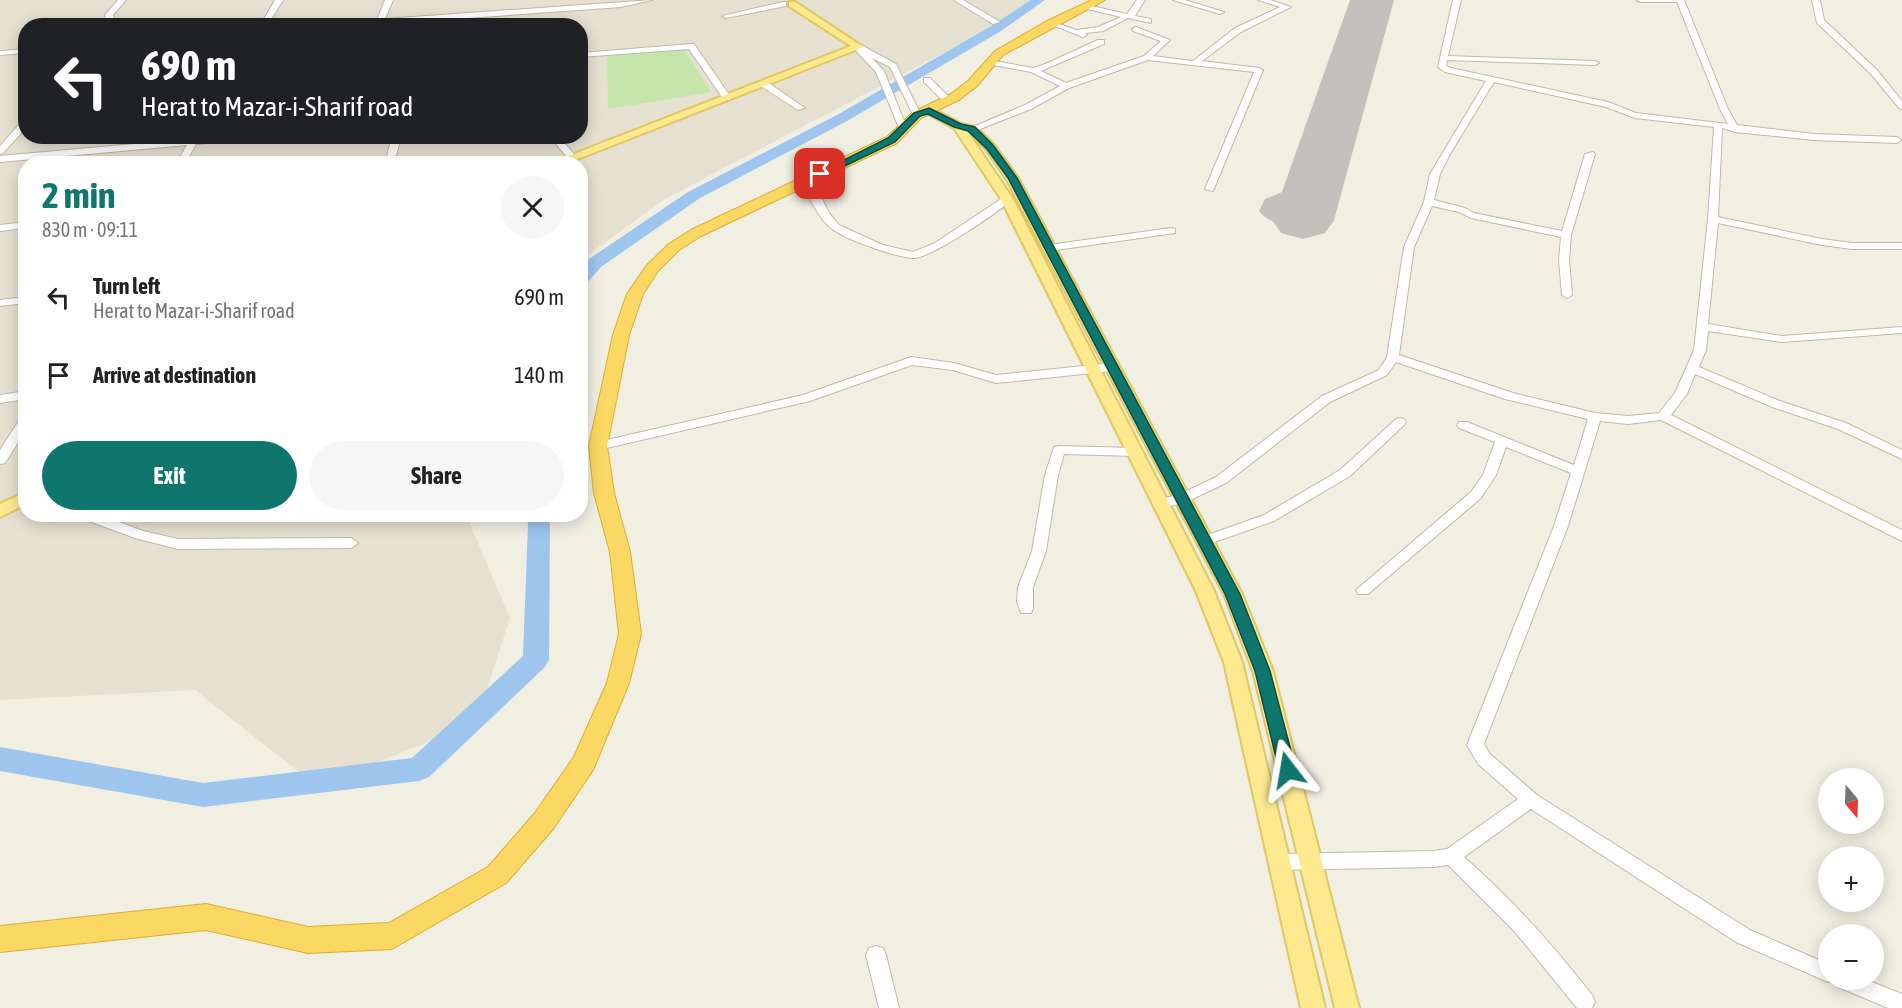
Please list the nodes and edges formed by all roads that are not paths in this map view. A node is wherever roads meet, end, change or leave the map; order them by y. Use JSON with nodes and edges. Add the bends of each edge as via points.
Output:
{"nodes":[{"id":1,"x":122,"y":0,"type":"edge"},
{"id":2,"x":269,"y":0,"type":"edge"},
{"id":3,"x":279,"y":0,"type":"edge"},
{"id":4,"x":389,"y":0,"type":"edge"},
{"id":5,"x":648,"y":0,"type":"edge"},
{"id":6,"x":958,"y":0,"type":"edge"},
{"id":7,"x":1100,"y":0,"type":"edge"},
{"id":8,"x":1141,"y":0,"type":"edge"},
{"id":9,"x":1177,"y":0,"type":"edge"},
{"id":10,"x":1262,"y":0,"type":"edge"},
{"id":11,"x":1457,"y":0,"type":"edge"},
{"id":12,"x":1640,"y":0,"type":"edge"},
{"id":13,"x":1680,"y":0,"type":"edge"},
{"id":14,"x":1816,"y":0,"type":"edge"},
{"id":15,"x":630,"y":2,"type":"edge"},
{"id":16,"x":790,"y":2,"type":"edge"},
{"id":17,"x":1086,"y":6,"type":"junction"},
{"id":18,"x":1220,"y":12,"type":"dead end"},
{"id":19,"x":726,"y":16,"type":"dead end"},
{"id":20,"x":1126,"y":16,"type":"junction"},
{"id":21,"x":110,"y":18,"type":"edge"},
{"id":22,"x":259,"y":18,"type":"edge"},
{"id":23,"x":268,"y":18,"type":"edge"},
{"id":24,"x":382,"y":18,"type":"edge"},
{"id":25,"x":433,"y":18,"type":"edge"},
{"id":26,"x":996,"y":22,"type":"dead end"},
{"id":27,"x":1051,"y":23,"type":"junction"},
{"id":28,"x":1075,"y":32,"type":"junction"},
{"id":29,"x":858,"y":48,"type":"junction"},
{"id":30,"x":18,"y":50,"type":"edge"},
{"id":31,"x":0,"y":51,"type":"edge"},
{"id":32,"x":588,"y":54,"type":"edge"},
{"id":33,"x":1147,"y":58,"type":"junction"},
{"id":34,"x":1444,"y":58,"type":"junction"},
{"id":35,"x":991,"y":62,"type":"junction"},
{"id":36,"x":1196,"y":62,"type":"junction"},
{"id":37,"x":1595,"y":63,"type":"dead end"},
{"id":38,"x":1033,"y":70,"type":"junction"},
{"id":39,"x":927,"y":80,"type":"dead end"},
{"id":40,"x":1491,"y":80,"type":"junction"},
{"id":41,"x":764,"y":84,"type":"junction"},
{"id":42,"x":1066,"y":86,"type":"junction"},
{"id":43,"x":727,"y":98,"type":"junction"},
{"id":44,"x":1902,"y":106,"type":"edge"},
{"id":45,"x":801,"y":108,"type":"dead end"},
{"id":46,"x":921,"y":112,"type":"junction"},
{"id":47,"x":1718,"y":126,"type":"junction"},
{"id":48,"x":965,"y":127,"type":"junction"},
{"id":49,"x":1735,"y":129,"type":"junction"},
{"id":50,"x":18,"y":131,"type":"edge"},
{"id":51,"x":1897,"y":140,"type":"dead end"},
{"id":52,"x":149,"y":144,"type":"edge"},
{"id":53,"x":186,"y":144,"type":"edge"},
{"id":54,"x":560,"y":144,"type":"edge"},
{"id":55,"x":0,"y":151,"type":"edge"},
{"id":56,"x":1590,"y":154,"type":"dead end"},
{"id":57,"x":30,"y":156,"type":"edge"},
{"id":58,"x":176,"y":156,"type":"edge"},
{"id":59,"x":571,"y":156,"type":"joint"},
{"id":60,"x":18,"y":157,"type":"edge"},
{"id":61,"x":0,"y":159,"type":"edge"},
{"id":62,"x":805,"y":182,"type":"junction"},
{"id":63,"x":1210,"y":189,"type":"dead end"},
{"id":64,"x":1007,"y":199,"type":"junction"},
{"id":65,"x":1429,"y":202,"type":"junction"},
{"id":66,"x":1713,"y":219,"type":"junction"},
{"id":67,"x":18,"y":226,"type":"edge"},
{"id":68,"x":1030,"y":227,"type":"junction"},
{"id":69,"x":0,"y":228,"type":"edge"},
{"id":70,"x":1171,"y":231,"type":"dead end"},
{"id":71,"x":1566,"y":235,"type":"junction"},
{"id":72,"x":1901,"y":246,"type":"edge"},
{"id":73,"x":1049,"y":248,"type":"junction"},
{"id":74,"x":1567,"y":295,"type":"dead end"},
{"id":75,"x":18,"y":301,"type":"edge"},
{"id":76,"x":0,"y":303,"type":"edge"},
{"id":77,"x":1703,"y":327,"type":"junction"},
{"id":78,"x":1902,"y":330,"type":"edge"},
{"id":79,"x":1393,"y":357,"type":"junction"},
{"id":80,"x":1112,"y":367,"type":"junction"},
{"id":81,"x":1691,"y":368,"type":"junction"},
{"id":82,"x":1093,"y":369,"type":"junction"},
{"id":83,"x":18,"y":396,"type":"edge"},
{"id":84,"x":0,"y":399,"type":"edge"},
{"id":85,"x":1663,"y":416,"type":"junction"},
{"id":86,"x":1595,"y":417,"type":"junction"},
{"id":87,"x":1400,"y":422,"type":"dead end"},
{"id":88,"x":1463,"y":425,"type":"dead end"},
{"id":89,"x":18,"y":432,"type":"edge"},
{"id":90,"x":1502,"y":440,"type":"junction"},
{"id":91,"x":598,"y":446,"type":"junction"},
{"id":92,"x":1135,"y":452,"type":"junction"},
{"id":93,"x":1902,"y":455,"type":"edge"},
{"id":94,"x":0,"y":460,"type":"edge"},
{"id":95,"x":1577,"y":471,"type":"junction"},
{"id":96,"x":1181,"y":499,"type":"junction"},
{"id":97,"x":18,"y":502,"type":"edge"},
{"id":98,"x":1162,"y":503,"type":"junction"},
{"id":99,"x":2,"y":511,"type":"edge"},
{"id":100,"x":105,"y":522,"type":"edge"},
{"id":101,"x":1902,"y":536,"type":"edge"},
{"id":102,"x":1204,"y":541,"type":"junction"},
{"id":103,"x":351,"y":543,"type":"dead end"},
{"id":104,"x":1363,"y":590,"type":"dead end"},
{"id":105,"x":1026,"y":609,"type":"dead end"},
{"id":106,"x":1531,"y":800,"type":"junction"},
{"id":107,"x":1451,"y":856,"type":"junction"},
{"id":108,"x":1279,"y":862,"type":"junction"},
{"id":109,"x":1311,"y":862,"type":"junction"},
{"id":110,"x":0,"y":939,"type":"edge"},
{"id":111,"x":876,"y":955,"type":"dead end"},
{"id":112,"x":1818,"y":969,"type":"edge"},
{"id":113,"x":1869,"y":990,"type":"edge"},
{"id":114,"x":1586,"y":1002,"type":"dead end"},
{"id":115,"x":1902,"y":1004,"type":"edge"},
{"id":116,"x":888,"y":1008,"type":"edge"},
{"id":117,"x":1313,"y":1008,"type":"edge"},
{"id":118,"x":1347,"y":1008,"type":"edge"}],
"edges":[{"from":1,"to":21,"type":"street"},
{"from":2,"to":22,"type":"street"},
{"from":3,"to":23,"type":"street"},
{"from":4,"to":24,"type":"street"},
{"from":5,"to":15,"type":"street"},
{"from":6,"to":26,"type":"street"},
{"from":7,"to":17,"type":"highway"},
{"from":8,"to":20,"type":"street","via":[[1135,12]]},
{"from":9,"to":18,"type":"street"},
{"from":10,"to":36,"type":"street","via":[[1287,7],[1239,30]]},
{"from":11,"to":34,"type":"street"},
{"from":12,"to":13,"type":"street"},
{"from":13,"to":49,"type":"street"},
{"from":14,"to":44,"type":"street","via":[[1820,21],[1874,72]]},
{"from":15,"to":25,"type":"street","via":[[611,8]]},
{"from":16,"to":19,"type":"street"},
{"from":16,"to":29,"type":"main road"},
{"from":17,"to":20,"type":"street"},
{"from":17,"to":27,"type":"highway"},
{"from":20,"to":28,"type":"street","via":[[1100,29]]},
{"from":20,"to":33,"type":"street","via":[[1148,21],[1136,29],[1166,40]]},
{"from":27,"to":28,"type":"street"},
{"from":27,"to":35,"type":"highway","via":[[999,53]]},
{"from":28,"to":38,"type":"street","via":[[1101,42]]},
{"from":29,"to":41,"type":"main road"},
{"from":29,"to":46,"type":"street","via":[[893,66]]},
{"from":29,"to":46,"type":"street","via":[[880,71],[892,103]]},
{"from":30,"to":31,"type":"street"},
{"from":32,"to":43,"type":"street","via":[[691,46]]},
{"from":33,"to":36,"type":"street"},
{"from":33,"to":42,"type":"street"},
{"from":34,"to":37,"type":"street"},
{"from":34,"to":40,"type":"street","via":[[1444,69]]},
{"from":35,"to":38,"type":"street"},
{"from":35,"to":46,"type":"highway","via":[[973,83]]},
{"from":36,"to":63,"type":"street","via":[[1259,72]]},
{"from":38,"to":42,"type":"street"},
{"from":39,"to":46,"type":"street"},
{"from":40,"to":47,"type":"street","via":[[1608,105],[1635,115]]},
{"from":40,"to":65,"type":"street","via":[[1445,154],[1435,174]]},
{"from":41,"to":43,"type":"main road"},
{"from":41,"to":45,"type":"street"},
{"from":42,"to":48,"type":"street","via":[[1028,107]]},
{"from":43,"to":59,"type":"main road"},
{"from":46,"to":48,"type":"main road"},
{"from":46,"to":62,"type":"highway","via":[[892,140]]},
{"from":47,"to":49,"type":"street"},
{"from":47,"to":66,"type":"street"},
{"from":48,"to":64,"type":"main road"},
{"from":48,"to":68,"type":"main road","via":[[990,147],[1012,178]]},
{"from":49,"to":51,"type":"street"},
{"from":50,"to":55,"type":"street"},
{"from":52,"to":57,"type":"street"},
{"from":53,"to":58,"type":"street"},
{"from":54,"to":59,"type":"street"},
{"from":56,"to":71,"type":"street"},
{"from":60,"to":61,"type":"street"},
{"from":62,"to":64,"type":"street","via":[[835,226],[880,247],[914,255],[939,245]]},
{"from":62,"to":91,"type":"highway","via":[[696,233],[652,268],[634,294],[621,335]]},
{"from":64,"to":68,"type":"main road"},
{"from":65,"to":71,"type":"street"},
{"from":65,"to":79,"type":"street","via":[[1409,247]]},
{"from":66,"to":72,"type":"street","via":[[1822,243]]},
{"from":66,"to":77,"type":"street"},
{"from":67,"to":69,"type":"street"},
{"from":68,"to":73,"type":"main road"},
{"from":68,"to":82,"type":"main road"},
{"from":70,"to":73,"type":"street"},
{"from":71,"to":74,"type":"street"},
{"from":73,"to":80,"type":"main road"},
{"from":75,"to":76,"type":"street"},
{"from":77,"to":78,"type":"street","via":[[1782,339]]},
{"from":77,"to":81,"type":"street","via":[[1700,350]]},
{"from":79,"to":86,"type":"street","via":[[1509,396]]},
{"from":79,"to":96,"type":"street","via":[[1383,372],[1326,399],[1228,475]]},
{"from":80,"to":82,"type":"street"},
{"from":80,"to":96,"type":"main road"},
{"from":81,"to":85,"type":"street","via":[[1681,394]]},
{"from":81,"to":93,"type":"street","via":[[1776,404],[1842,426]]},
{"from":82,"to":91,"type":"street","via":[[996,380],[954,367],[911,361],[806,398]]},
{"from":82,"to":92,"type":"main road"},
{"from":83,"to":84,"type":"street"},
{"from":85,"to":86,"type":"street","via":[[1628,420]]},
{"from":85,"to":101,"type":"street"},
{"from":86,"to":95,"type":"street"},
{"from":87,"to":102,"type":"street","via":[[1345,473],[1269,518]]},
{"from":88,"to":90,"type":"street"},
{"from":89,"to":94,"type":"street"},
{"from":90,"to":95,"type":"street"},
{"from":90,"to":104,"type":"street","via":[[1489,475],[1476,495]]},
{"from":91,"to":110,"type":"highway","via":[[604,493],[620,552],[630,633],[621,673],[584,763],[544,821],[497,874],[392,936],[308,940],[206,917]]},
{"from":92,"to":98,"type":"main road"},
{"from":92,"to":105,"type":"street","via":[[1059,450],[1040,550],[1023,596]]},
{"from":95,"to":106,"type":"street","via":[[1561,526],[1475,745],[1484,759]]},
{"from":96,"to":98,"type":"street"},
{"from":96,"to":102,"type":"main road"},
{"from":97,"to":99,"type":"main road"},
{"from":98,"to":108,"type":"main road","via":[[1205,591],[1233,662]]},
{"from":100,"to":103,"type":"street","via":[[178,544]]},
{"from":102,"to":109,"type":"main road","via":[[1233,594],[1263,671]]},
{"from":106,"to":107,"type":"street"},
{"from":106,"to":112,"type":"street","via":[[1743,936]]},
{"from":107,"to":109,"type":"street"},
{"from":107,"to":114,"type":"street","via":[[1496,896]]},
{"from":108,"to":109,"type":"street"},
{"from":108,"to":117,"type":"main road"},
{"from":109,"to":118,"type":"main road"},
{"from":111,"to":116,"type":"street"},
{"from":113,"to":115,"type":"street"}]}
